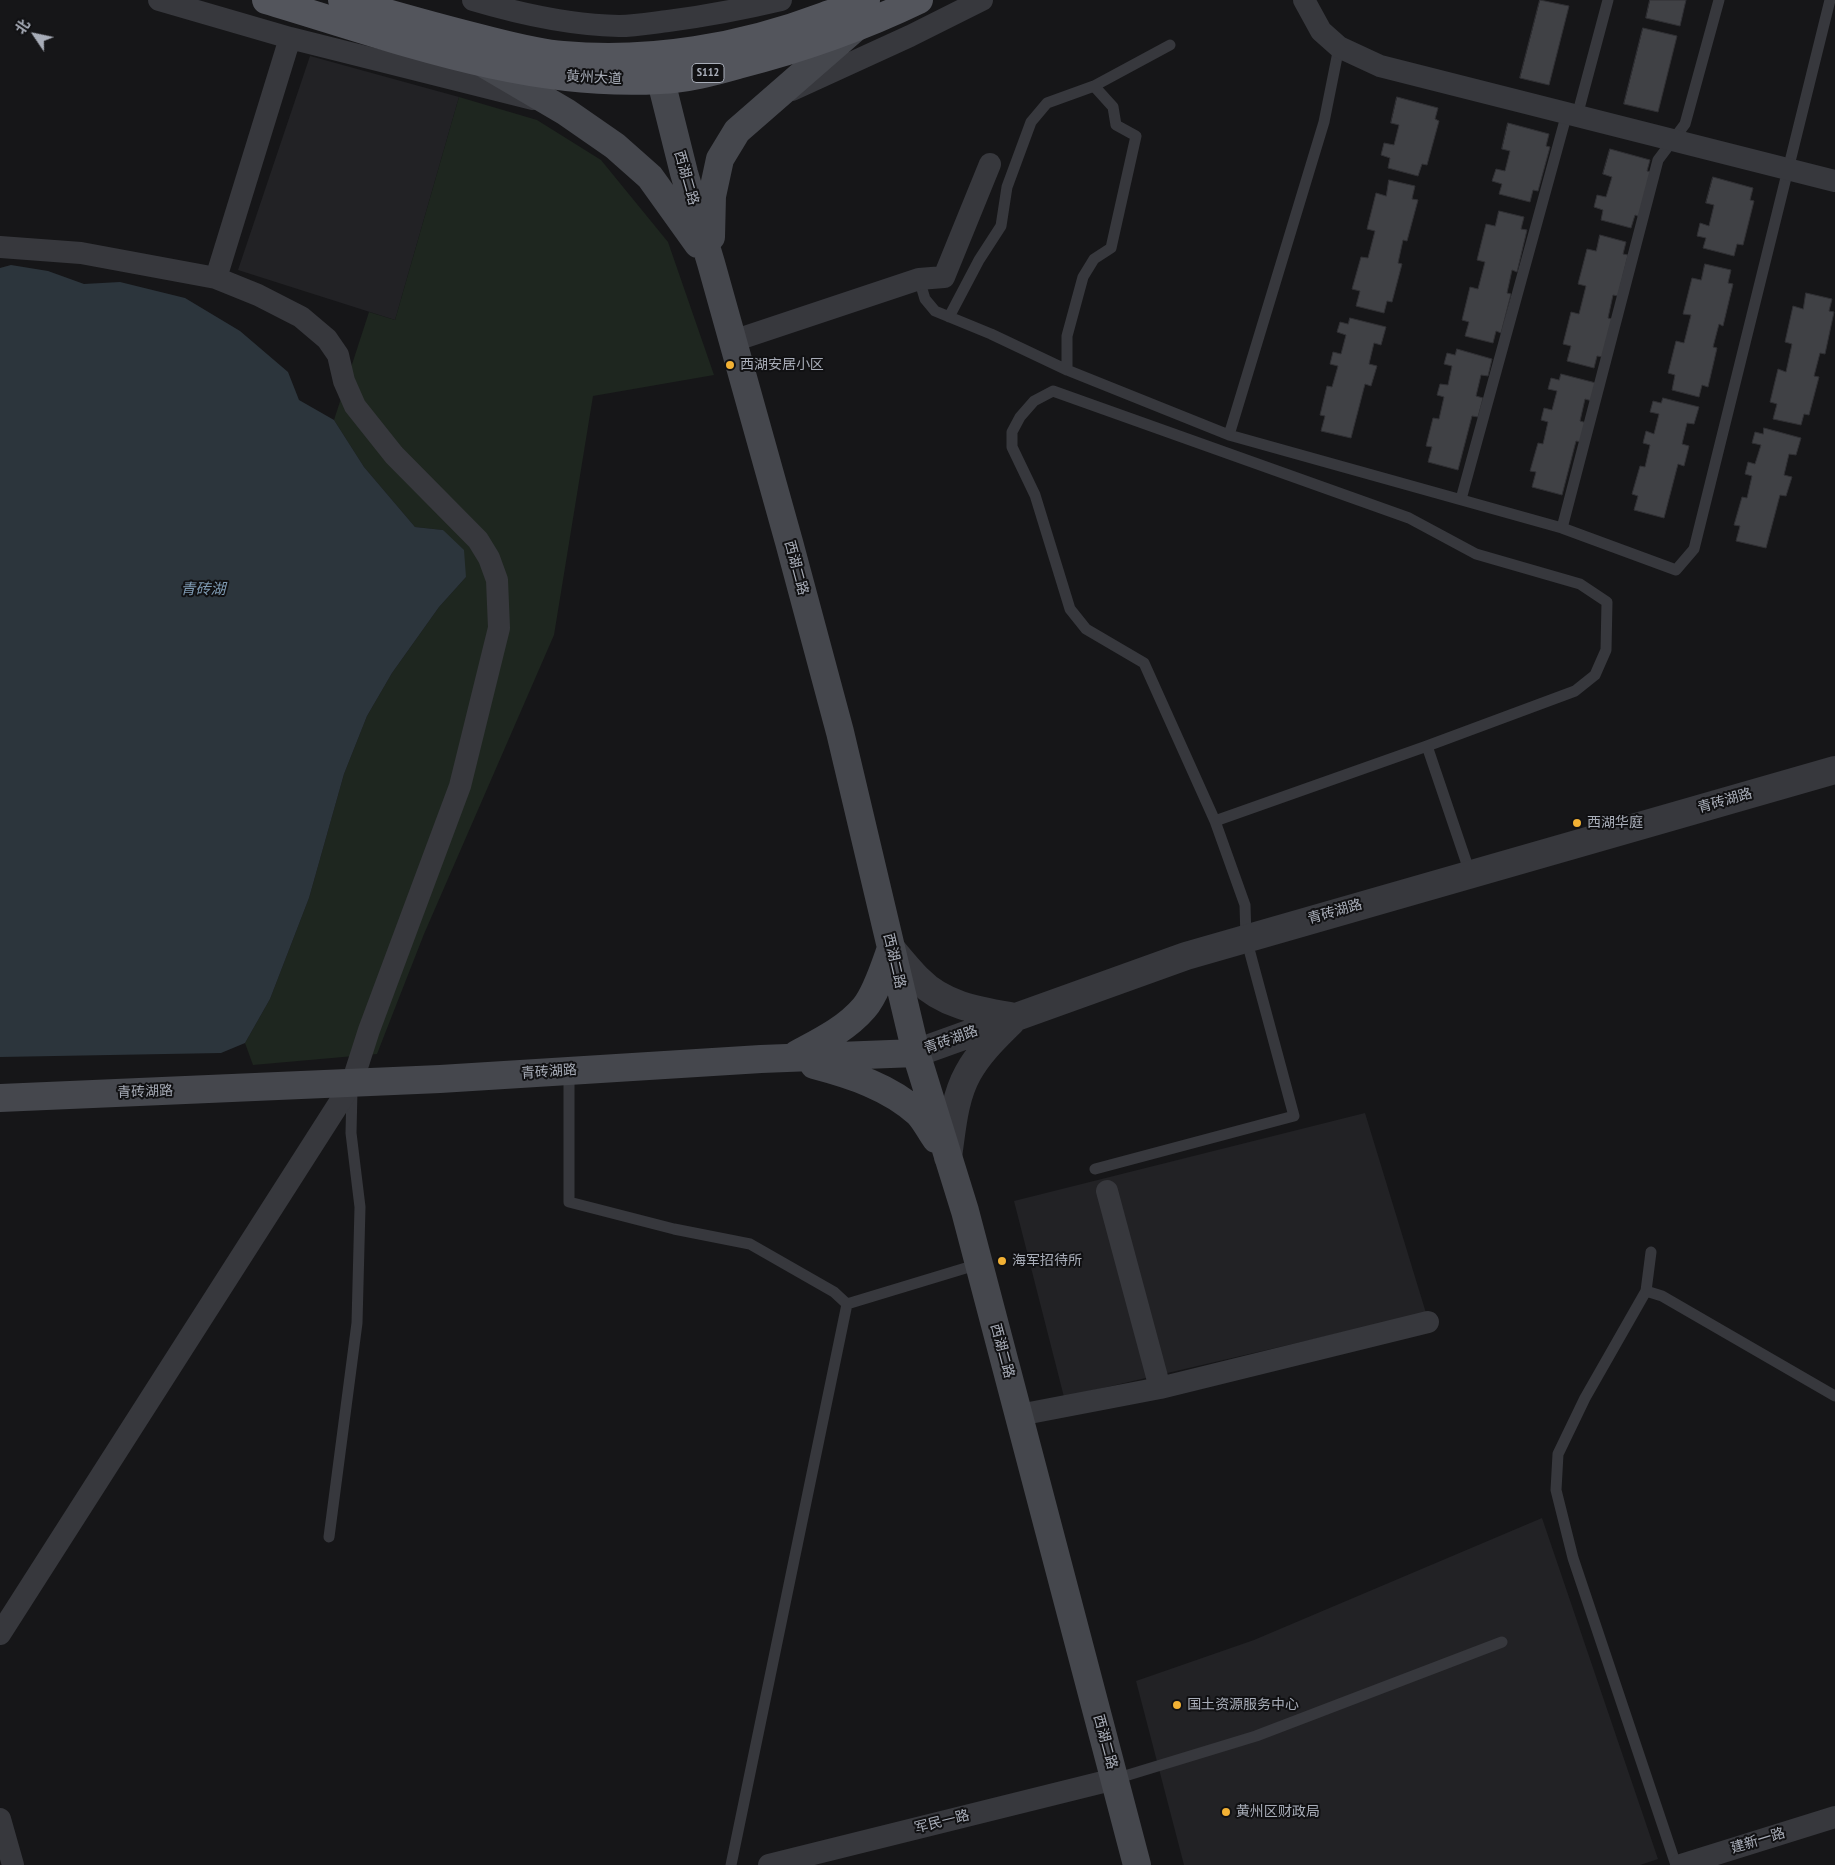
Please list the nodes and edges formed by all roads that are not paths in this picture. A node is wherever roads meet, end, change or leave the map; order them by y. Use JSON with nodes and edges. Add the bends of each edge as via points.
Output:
{"nodes":[{"id":1,"x":159,"y":0,"type":"edge"},
{"id":2,"x":266,"y":0,"type":"edge"},
{"id":3,"x":342,"y":0,"type":"edge"},
{"id":4,"x":473,"y":0,"type":"edge"},
{"id":5,"x":781,"y":0,"type":"edge"},
{"id":6,"x":866,"y":0,"type":"edge"},
{"id":7,"x":919,"y":0,"type":"edge"},
{"id":8,"x":982,"y":0,"type":"edge"},
{"id":9,"x":1304,"y":0,"type":"edge"},
{"id":10,"x":1608,"y":0,"type":"edge"},
{"id":11,"x":1719,"y":0,"type":"edge"},
{"id":12,"x":1830,"y":0,"type":"edge"},
{"id":13,"x":854,"y":29,"type":"junction"},
{"id":14,"x":290,"y":38,"type":"junction"},
{"id":15,"x":1170,"y":45,"type":"dead end"},
{"id":16,"x":1339,"y":47,"type":"junction"},
{"id":17,"x":486,"y":64,"type":"junction"},
{"id":18,"x":657,"y":68,"type":"junction"},
{"id":19,"x":1094,"y":86,"type":"junction"},
{"id":20,"x":773,"y":98,"type":"junction"},
{"id":21,"x":548,"y":102,"type":"junction"},
{"id":22,"x":1572,"y":114,"type":"junction"},
{"id":23,"x":1673,"y":140,"type":"junction"},
{"id":24,"x":990,"y":164,"type":"dead end"},
{"id":25,"x":1789,"y":169,"type":"junction"},
{"id":26,"x":1835,"y":181,"type":"edge"},
{"id":27,"x":0,"y":247,"type":"edge"},
{"id":28,"x":711,"y":263,"type":"junction"},
{"id":29,"x":216,"y":278,"type":"junction"},
{"id":30,"x":919,"y":279,"type":"junction"},
{"id":31,"x":949,"y":317,"type":"junction"},
{"id":32,"x":733,"y":342,"type":"junction"},
{"id":33,"x":1067,"y":370,"type":"junction"},
{"id":34,"x":1229,"y":435,"type":"junction"},
{"id":35,"x":1461,"y":499,"type":"junction"},
{"id":36,"x":1562,"y":528,"type":"junction"},
{"id":37,"x":1427,"y":746,"type":"junction"},
{"id":38,"x":1835,"y":770,"type":"edge"},
{"id":39,"x":1215,"y":821,"type":"junction"},
{"id":40,"x":1470,"y":874,"type":"junction"},
{"id":41,"x":1246,"y":938,"type":"junction"},
{"id":42,"x":891,"y":948,"type":"junction"},
{"id":43,"x":1016,"y":1017,"type":"junction"},
{"id":44,"x":916,"y":1053,"type":"junction"},
{"id":45,"x":789,"y":1058,"type":"junction"},
{"id":46,"x":569,"y":1071,"type":"junction"},
{"id":47,"x":352,"y":1083,"type":"junction"},
{"id":48,"x":0,"y":1098,"type":"edge"},
{"id":49,"x":948,"y":1157,"type":"junction"},
{"id":50,"x":1095,"y":1169,"type":"dead end"},
{"id":51,"x":1107,"y":1191,"type":"dead end"},
{"id":52,"x":1651,"y":1252,"type":"dead end"},
{"id":53,"x":979,"y":1264,"type":"junction"},
{"id":54,"x":1646,"y":1291,"type":"junction"},
{"id":55,"x":848,"y":1304,"type":"junction"},
{"id":56,"x":1428,"y":1322,"type":"dead end"},
{"id":57,"x":1160,"y":1388,"type":"junction"},
{"id":58,"x":1835,"y":1396,"type":"edge"},
{"id":59,"x":1018,"y":1415,"type":"junction"},
{"id":60,"x":329,"y":1537,"type":"dead end"},
{"id":61,"x":0,"y":1634,"type":"edge"},
{"id":62,"x":1502,"y":1642,"type":"dead end"},
{"id":63,"x":1114,"y":1779,"type":"junction"},
{"id":64,"x":1835,"y":1817,"type":"edge"},
{"id":65,"x":0,"y":1819,"type":"edge"},
{"id":66,"x":13,"y":1865,"type":"edge"},
{"id":67,"x":731,"y":1865,"type":"edge"},
{"id":68,"x":769,"y":1865,"type":"edge"},
{"id":69,"x":1137,"y":1865,"type":"edge"},
{"id":70,"x":1676,"y":1865,"type":"edge"},
{"id":71,"x":1681,"y":1865,"type":"edge"}],
"edges":[{"from":1,"to":14,"type":"street"},
{"from":2,"to":17,"type":"main road","name":"黄州大道","number":"S112"},
{"from":3,"to":18,"type":"main road","name":"黄州大道","number":"S112","via":[[459,33],[545,52]]},
{"from":4,"to":5,"type":"street","via":[[563,21],[619,26],[692,18]]},
{"from":6,"to":18,"type":"main road","name":"黄州大道","number":"S112","via":[[787,30],[699,49]]},
{"from":7,"to":13,"type":"main road","name":"黄州大道","number":"S112"},
{"from":8,"to":20,"type":"street"},
{"from":9,"to":16,"type":"street","via":[[1321,31]]},
{"from":10,"to":22,"type":"lane"},
{"from":11,"to":23,"type":"lane","via":[[1685,124]]},
{"from":12,"to":25,"type":"lane"},
{"from":13,"to":18,"type":"main road","name":"黄州大道","number":"S112","via":[[778,55],[700,75]]},
{"from":13,"to":20,"type":"main road"},
{"from":14,"to":21,"type":"street"},
{"from":14,"to":29,"type":"street"},
{"from":15,"to":19,"type":"lane"},
{"from":16,"to":22,"type":"street","via":[[1380,66]]},
{"from":16,"to":34,"type":"lane","via":[[1324,122]]},
{"from":17,"to":18,"type":"main road","name":"黄州大道","number":"S112","via":[[563,77],[608,80]]},
{"from":17,"to":21,"type":"main road"},
{"from":18,"to":28,"type":"main road","name":"西湖二路"},
{"from":19,"to":31,"type":"lane","via":[[1047,103],[1032,122],[1007,187],[1001,226]]},
{"from":19,"to":33,"type":"lane","via":[[1113,107],[1116,125],[1136,136],[1111,248],[1094,260],[1083,276],[1067,336]]},
{"from":20,"to":28,"type":"main road","via":[[737,131],[720,159],[712,196]]},
{"from":21,"to":28,"type":"main road","via":[[616,146],[650,178]]},
{"from":22,"to":23,"type":"street"},
{"from":22,"to":35,"type":"lane"},
{"from":23,"to":25,"type":"street"},
{"from":23,"to":36,"type":"lane","via":[[1658,160]]},
{"from":24,"to":30,"type":"street","via":[[944,277]]},
{"from":25,"to":26,"type":"street"},
{"from":25,"to":36,"type":"lane","via":[[1694,549],[1676,570]]},
{"from":27,"to":29,"type":"street","via":[[81,253]]},
{"from":28,"to":32,"type":"main road","name":"西湖二路"},
{"from":29,"to":47,"type":"street","via":[[300,317],[327,339],[338,355],[344,381],[355,406],[394,455],[478,540],[497,580],[499,628],[460,786]]},
{"from":30,"to":31,"type":"lane","via":[[925,299],[935,311]]},
{"from":30,"to":32,"type":"street"},
{"from":31,"to":33,"type":"lane"},
{"from":32,"to":42,"type":"main road","name":"西湖二路","via":[[840,732]]},
{"from":33,"to":34,"type":"lane"},
{"from":34,"to":35,"type":"lane"},
{"from":35,"to":36,"type":"lane"},
{"from":37,"to":39,"type":"lane"},
{"from":37,"to":39,"type":"lane","via":[[1575,691],[1595,676],[1606,650],[1607,602],[1580,584],[1476,554],[1409,518],[1053,391],[1034,401],[1020,417],[1012,432],[1012,446],[1035,495],[1070,609],[1086,629],[1144,663]]},
{"from":37,"to":40,"type":"lane"},
{"from":38,"to":40,"type":"street","name":"青砖湖路"},
{"from":39,"to":41,"type":"lane","via":[[1245,905]]},
{"from":40,"to":41,"type":"street","name":"青砖湖路"},
{"from":41,"to":43,"type":"street","name":"青砖湖路"},
{"from":41,"to":50,"type":"lane","via":[[1294,1116]]},
{"from":42,"to":43,"type":"street","via":[[920,982],[945,1000],[978,1011]]},
{"from":42,"to":44,"type":"main road","name":"西湖二路"},
{"from":42,"to":45,"type":"main road","via":[[865,1008],[835,1034]]},
{"from":43,"to":44,"type":"street","name":"青砖湖路"},
{"from":43,"to":49,"type":"street","via":[[989,1044],[968,1074],[954,1111]]},
{"from":44,"to":45,"type":"main road","name":"青砖湖路"},
{"from":44,"to":49,"type":"main road","name":"西湖二路"},
{"from":45,"to":46,"type":"main road","name":"青砖湖路"},
{"from":45,"to":49,"type":"main road","via":[[848,1074],[888,1091],[920,1114]]},
{"from":46,"to":47,"type":"main road","name":"青砖湖路"},
{"from":46,"to":55,"type":"lane","via":[[569,1202],[750,1244],[834,1292]]},
{"from":47,"to":48,"type":"main road","name":"青砖湖路"},
{"from":47,"to":60,"type":"lane","via":[[351,1133],[360,1207],[357,1323]]},
{"from":47,"to":61,"type":"street"},
{"from":49,"to":53,"type":"main road","name":"西湖二路"},
{"from":51,"to":57,"type":"street"},
{"from":52,"to":54,"type":"lane"},
{"from":53,"to":55,"type":"lane"},
{"from":53,"to":59,"type":"main road","name":"西湖二路"},
{"from":54,"to":58,"type":"lane","via":[[1662,1296]]},
{"from":54,"to":70,"type":"lane","via":[[1585,1398],[1558,1454],[1556,1490],[1573,1558]]},
{"from":55,"to":67,"type":"lane"},
{"from":56,"to":57,"type":"street"},
{"from":57,"to":59,"type":"street"},
{"from":59,"to":63,"type":"main road","name":"西湖二路"},
{"from":62,"to":63,"type":"lane","via":[[1256,1736]]},
{"from":63,"to":68,"type":"street","name":"军民一路"},
{"from":63,"to":69,"type":"main road","name":"西湖二路"},
{"from":64,"to":71,"type":"street","name":"建新一路"},
{"from":65,"to":66,"type":"street"}]}
